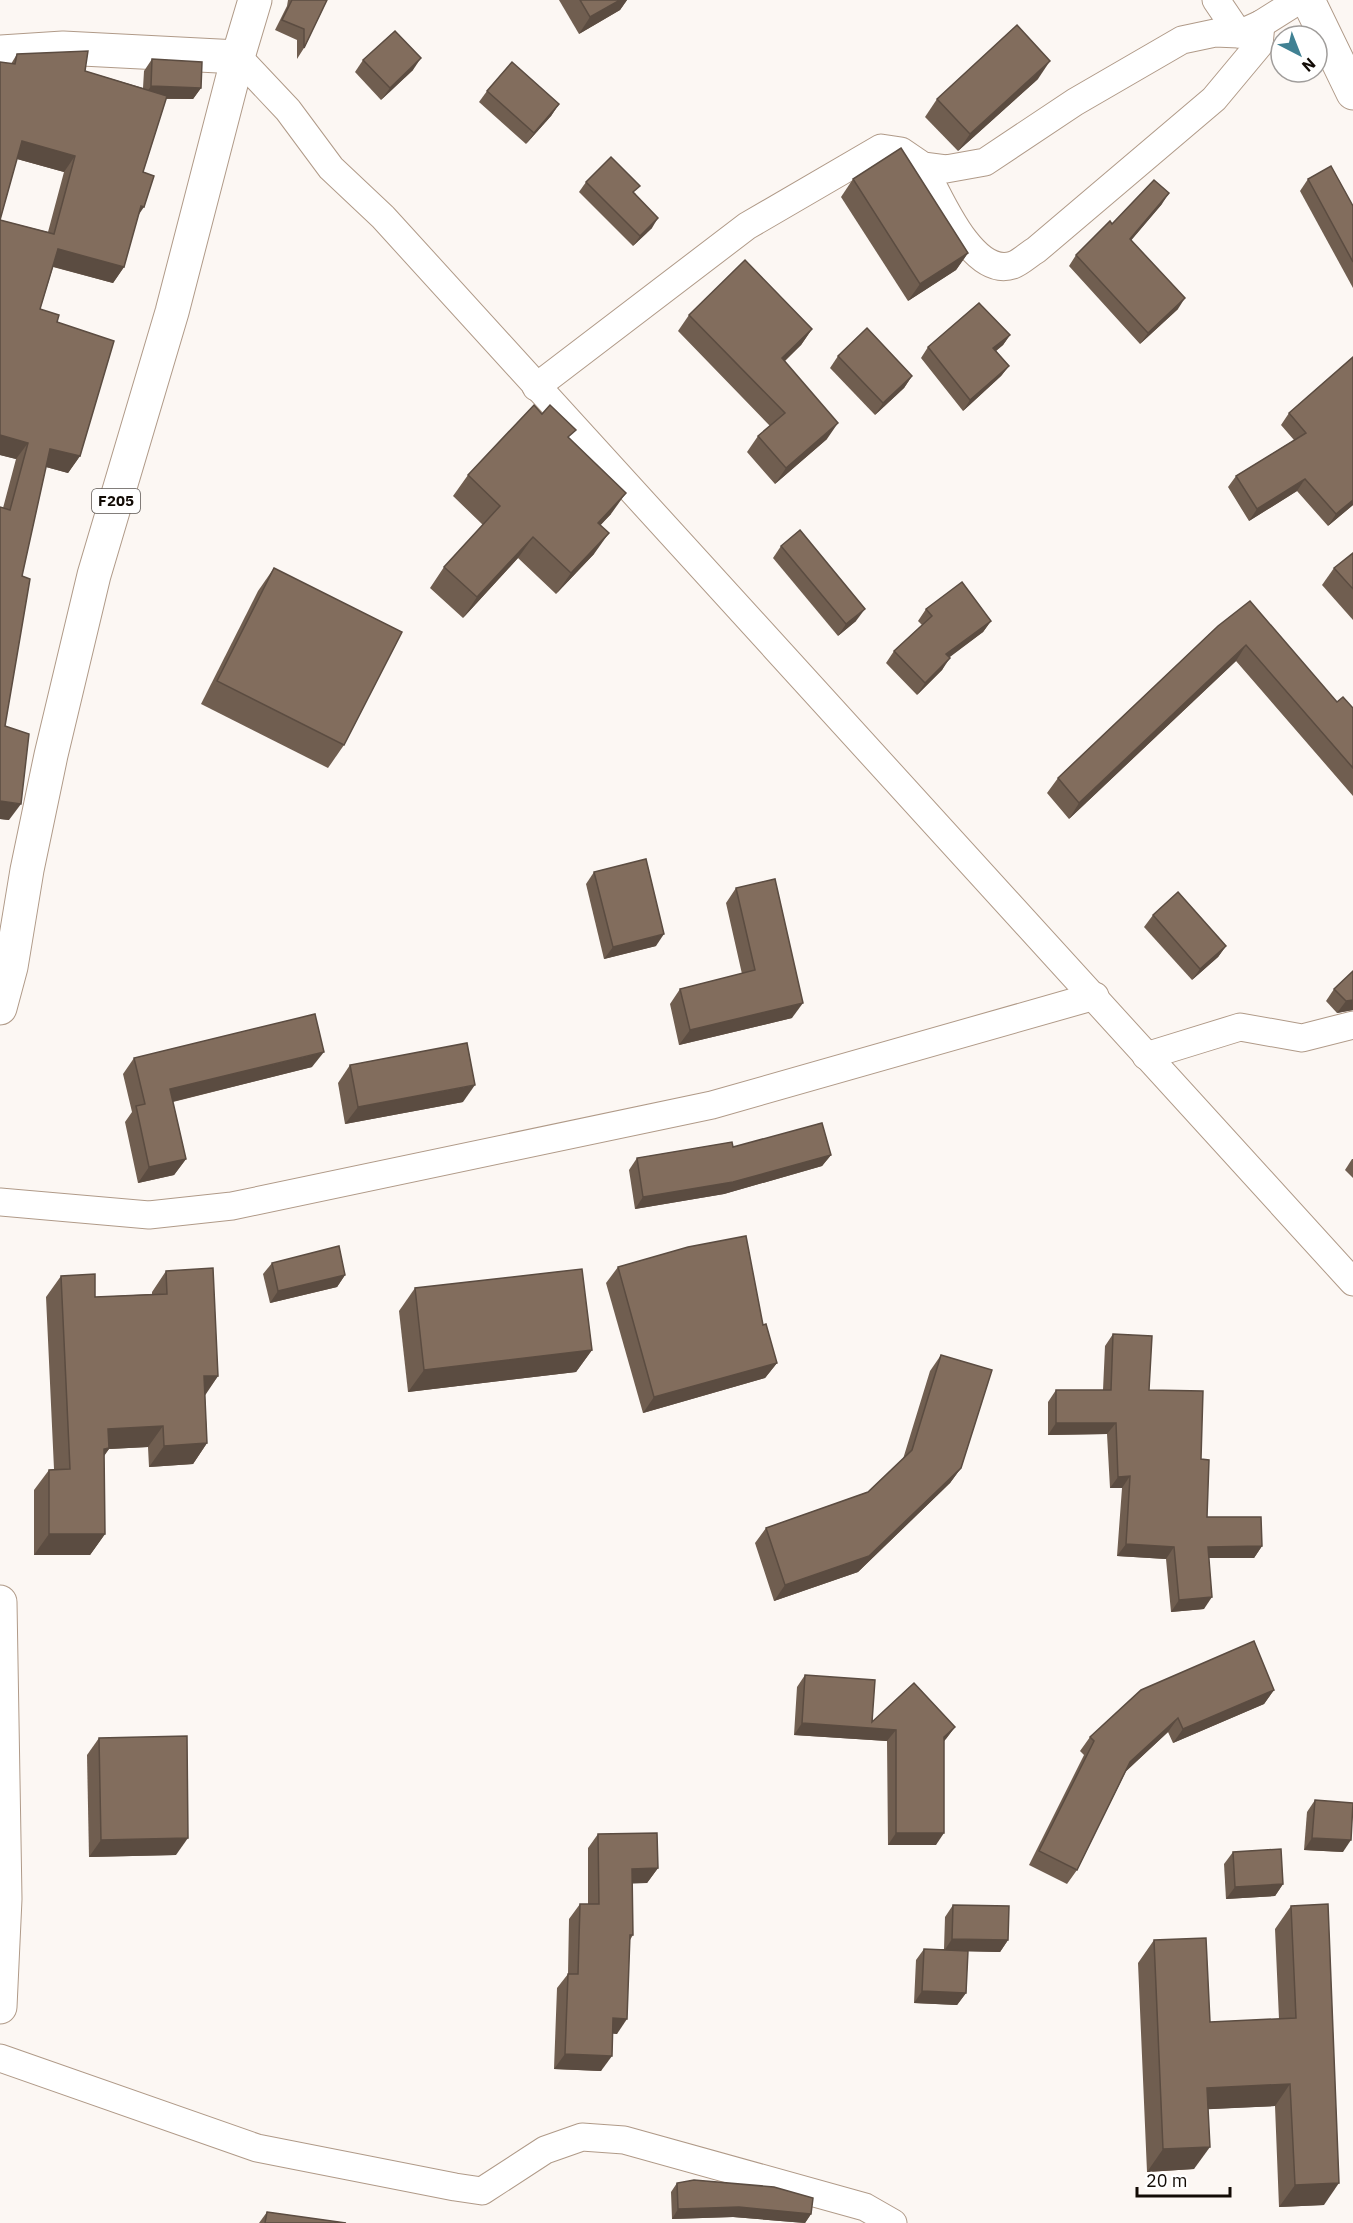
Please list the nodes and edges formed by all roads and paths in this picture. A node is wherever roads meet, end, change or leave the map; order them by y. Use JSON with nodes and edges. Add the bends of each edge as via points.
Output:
{"nodes":[{"id":1,"x":255,"y":0,"type":"edge"},
{"id":2,"x":1216,"y":0,"type":"edge"},
{"id":3,"x":1299,"y":0,"type":"edge"},
{"id":4,"x":1308,"y":0,"type":"edge"},
{"id":5,"x":1250,"y":29,"type":"junction"},
{"id":6,"x":0,"y":52,"type":"edge"},
{"id":7,"x":237,"y":57,"type":"junction"},
{"id":8,"x":1353,"y":93,"type":"edge"},
{"id":9,"x":923,"y":166,"type":"junction"},
{"id":10,"x":536,"y":387,"type":"junction"},
{"id":11,"x":1095,"y":996,"type":"junction"},
{"id":12,"x":0,"y":1008,"type":"edge"},
{"id":13,"x":1353,"y":1025,"type":"edge"},
{"id":14,"x":1146,"y":1056,"type":"junction"},
{"id":15,"x":0,"y":1202,"type":"edge"},
{"id":16,"x":1353,"y":1282,"type":"edge"},
{"id":17,"x":0,"y":1602,"type":"edge"},
{"id":18,"x":1,"y":1640,"type":"edge"},
{"id":19,"x":0,"y":2007,"type":"edge"},
{"id":20,"x":0,"y":2058,"type":"edge"},
{"id":21,"x":893,"y":2223,"type":"edge"}],
"edges":[{"from":1,"to":7,"type":"main road","number":"F205"},
{"from":2,"to":5,"type":"street"},
{"from":3,"to":5,"type":"street"},
{"from":4,"to":8,"type":"main road"},
{"from":5,"to":9,"type":"street","via":[[1182,40],[1075,102],[985,162],[946,169]]},
{"from":5,"to":9,"type":"street","via":[[1259,45],[1214,99],[1036,250],[1012,265],[994,266],[983,261],[965,242]]},
{"from":6,"to":7,"type":"main road","via":[[63,48]]},
{"from":7,"to":10,"type":"street","via":[[288,110],[331,168],[383,217]]},
{"from":7,"to":12,"type":"main road","number":"F205","via":[[172,312],[94,574],[51,755]]},
{"from":9,"to":10,"type":"street","via":[[901,151],[881,148],[747,226]]},
{"from":10,"to":11,"type":"street"},
{"from":11,"to":14,"type":"street"},
{"from":11,"to":15,"type":"street","via":[[712,1105],[232,1206],[149,1215]]},
{"from":13,"to":14,"type":"street","via":[[1302,1038],[1240,1027]]},
{"from":14,"to":16,"type":"street"},
{"from":17,"to":18,"type":"main road"},
{"from":18,"to":19,"type":"main road","via":[[5,1899]]},
{"from":20,"to":21,"type":"street","via":[[257,2148],[455,2187],[482,2191],[545,2150],[582,2137],[614,2139],[865,2207]]}]}
